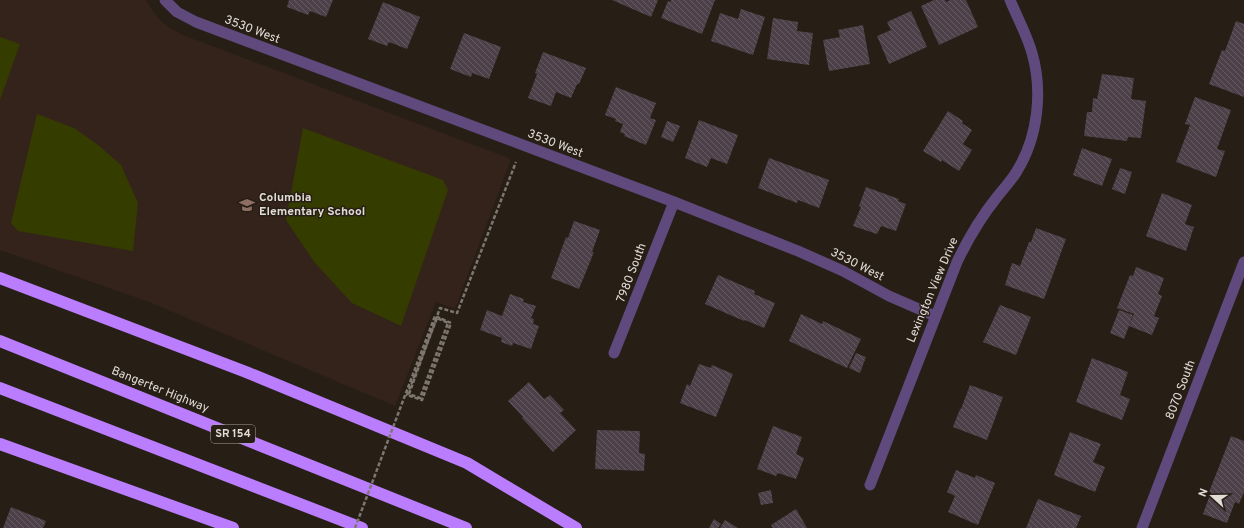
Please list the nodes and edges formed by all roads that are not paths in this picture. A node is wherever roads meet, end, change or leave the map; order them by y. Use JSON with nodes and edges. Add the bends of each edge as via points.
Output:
{"nodes":[{"id":1,"x":165,"y":0,"type":"edge"},
{"id":2,"x":1010,"y":0,"type":"edge"},
{"id":3,"x":674,"y":202,"type":"junction"},
{"id":4,"x":1244,"y":262,"type":"edge"},
{"id":5,"x":0,"y":278,"type":"edge"},
{"id":6,"x":935,"y":316,"type":"junction"},
{"id":7,"x":0,"y":341,"type":"edge"},
{"id":8,"x":614,"y":353,"type":"dead end"},
{"id":9,"x":0,"y":388,"type":"edge"},
{"id":10,"x":0,"y":444,"type":"edge"},
{"id":11,"x":870,"y":485,"type":"dead end"},
{"id":12,"x":232,"y":528,"type":"edge"},
{"id":13,"x":362,"y":528,"type":"edge"},
{"id":14,"x":466,"y":528,"type":"edge"},
{"id":15,"x":576,"y":528,"type":"edge"},
{"id":16,"x":1142,"y":528,"type":"edge"}],
"edges":[{"from":1,"to":3,"type":"street","name":"3530 West","via":[[176,12],[196,22]]},
{"from":2,"to":6,"type":"street","name":"Lexington View Drive","via":[[1032,53],[1037,74],[1037,109],[1032,138],[1018,170],[965,246]]},
{"from":3,"to":6,"type":"street","name":"3530 West","via":[[798,251]]},
{"from":3,"to":8,"type":"street","name":"7980 South"},
{"from":4,"to":16,"type":"street","name":"8070 South"},
{"from":5,"to":15,"type":"highway","via":[[246,372],[467,463]]},
{"from":6,"to":11,"type":"street","name":"Lexington View Drive"},
{"from":7,"to":14,"type":"highway","name":"Bangerter Highway","number":"SR 154"},
{"from":9,"to":13,"type":"highway"},
{"from":10,"to":12,"type":"highway"}]}
